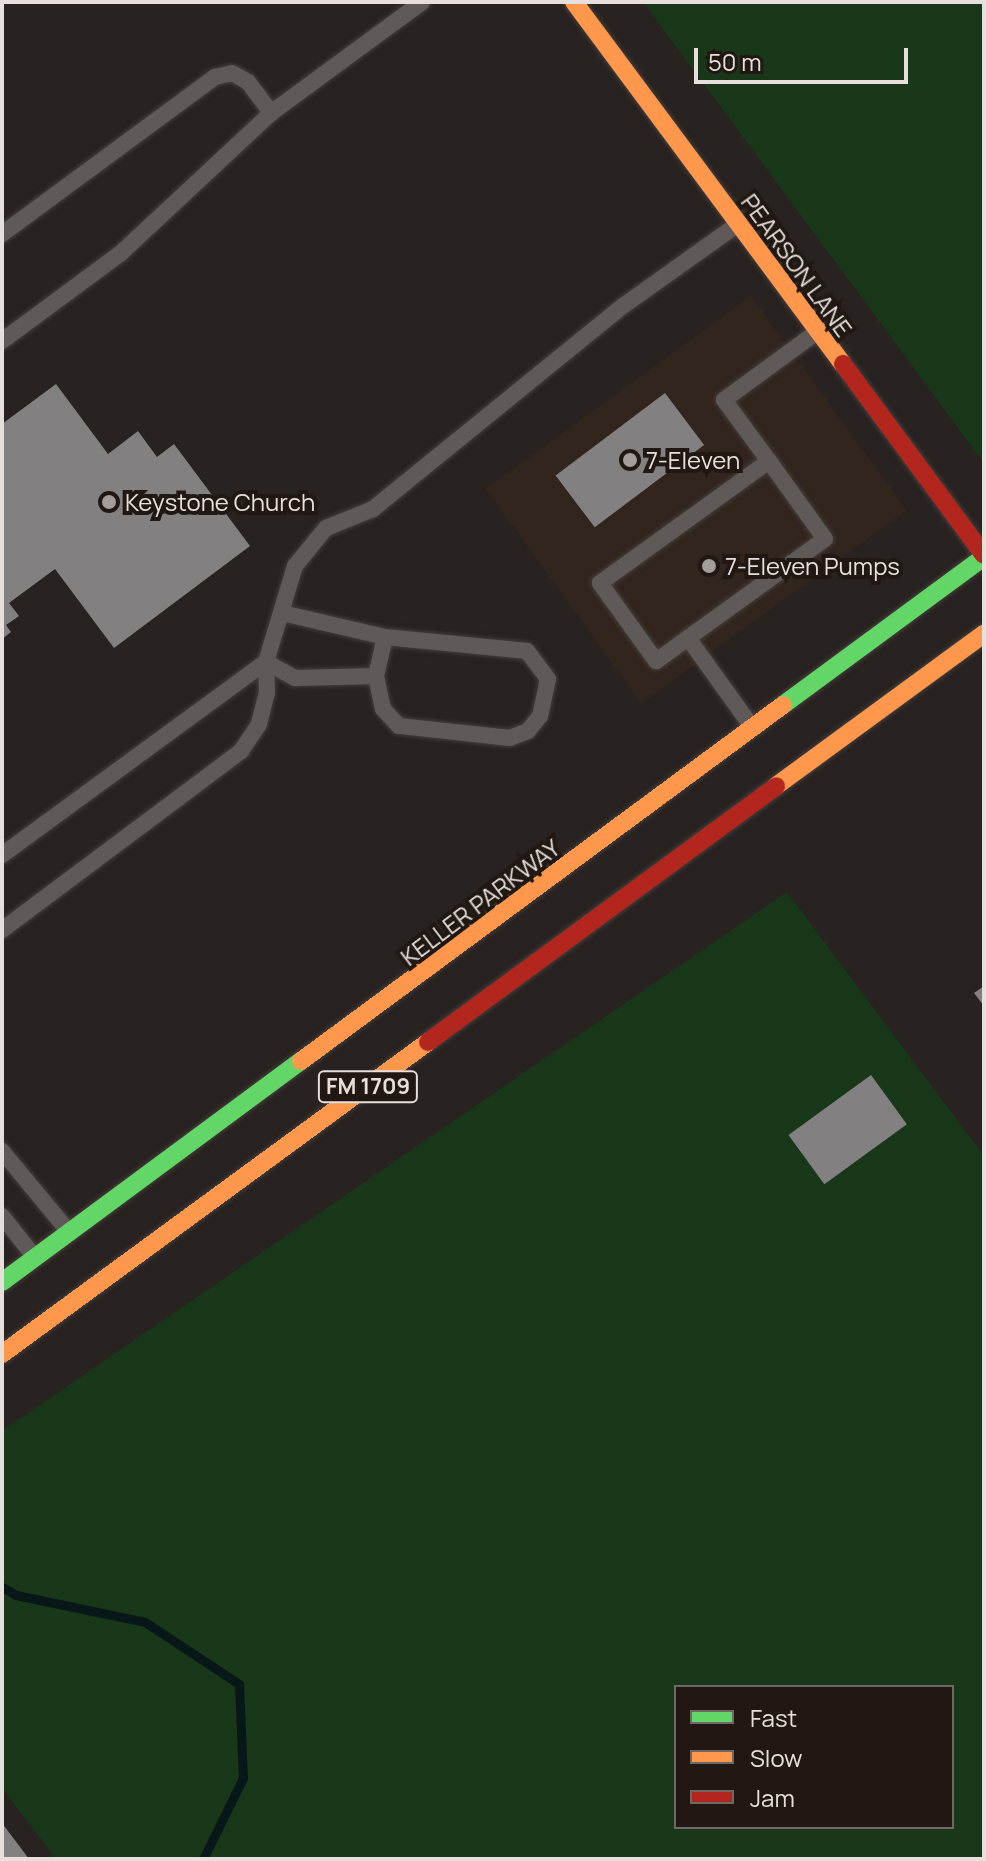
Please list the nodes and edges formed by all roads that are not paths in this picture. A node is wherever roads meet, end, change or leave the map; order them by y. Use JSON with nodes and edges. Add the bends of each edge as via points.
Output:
{"nodes":[{"id":1,"x":422,"y":2,"type":"edge"},
{"id":2,"x":574,"y":2,"type":"edge"},
{"id":3,"x":271,"y":113,"type":"junction"},
{"id":4,"x":738,"y":224,"type":"junction"},
{"id":5,"x":2,"y":234,"type":"edge"},
{"id":6,"x":817,"y":332,"type":"junction"},
{"id":7,"x":2,"y":341,"type":"edge"},
{"id":8,"x":769,"y":461,"type":"junction"},
{"id":9,"x":984,"y":556,"type":"edge"},
{"id":10,"x":282,"y":613,"type":"junction"},
{"id":11,"x":984,"y":634,"type":"edge"},
{"id":12,"x":385,"y":637,"type":"junction"},
{"id":13,"x":688,"y":638,"type":"junction"},
{"id":14,"x":266,"y":662,"type":"junction"},
{"id":15,"x":376,"y":676,"type":"junction"},
{"id":16,"x":753,"y":728,"type":"junction"},
{"id":17,"x":2,"y":855,"type":"edge"},
{"id":18,"x":2,"y":930,"type":"edge"},
{"id":19,"x":2,"y":1151,"type":"edge"},
{"id":20,"x":2,"y":1216,"type":"edge"},
{"id":21,"x":75,"y":1238,"type":"junction"},
{"id":22,"x":39,"y":1264,"type":"junction"},
{"id":23,"x":2,"y":1282,"type":"edge"},
{"id":24,"x":2,"y":1354,"type":"edge"}],
"edges":[{"from":1,"to":3,"type":"lane"},
{"from":2,"to":4,"type":"main road","name":"PEARSON LANE"},
{"from":3,"to":5,"type":"lane","via":[[248,82],[232,73],[215,77]]},
{"from":3,"to":7,"type":"lane","via":[[121,253]]},
{"from":4,"to":6,"type":"main road","name":"PEARSON LANE"},
{"from":4,"to":10,"type":"lane","via":[[623,306],[373,509],[326,528],[295,566]]},
{"from":6,"to":8,"type":"lane","via":[[724,400]]},
{"from":6,"to":9,"type":"main road","name":"PEARSON LANE"},
{"from":8,"to":13,"type":"lane","via":[[825,539]]},
{"from":8,"to":13,"type":"lane","via":[[600,583],[656,661]]},
{"from":9,"to":16,"type":"main road","name":"KELLER PARKWAY","number":"FM 1709"},
{"from":10,"to":12,"type":"lane"},
{"from":10,"to":14,"type":"lane"},
{"from":11,"to":24,"type":"main road","number":"FM 1709","via":[[64,1299]]},
{"from":12,"to":15,"type":"lane"},
{"from":12,"to":15,"type":"lane","via":[[527,651],[548,679],[540,716],[528,731],[510,738],[399,726],[383,709]]},
{"from":13,"to":16,"type":"lane"},
{"from":14,"to":15,"type":"lane","via":[[295,678]]},
{"from":14,"to":17,"type":"lane"},
{"from":14,"to":18,"type":"lane","via":[[267,693],[259,724],[241,751]]},
{"from":16,"to":21,"type":"main road","name":"KELLER PARKWAY","number":"FM 1709"},
{"from":19,"to":21,"type":"lane"},
{"from":20,"to":22,"type":"lane"},
{"from":21,"to":22,"type":"main road","name":"KELLER PARKWAY","number":"FM 1709"},
{"from":22,"to":23,"type":"main road","name":"KELLER PARKWAY","number":"FM 1709"}]}
